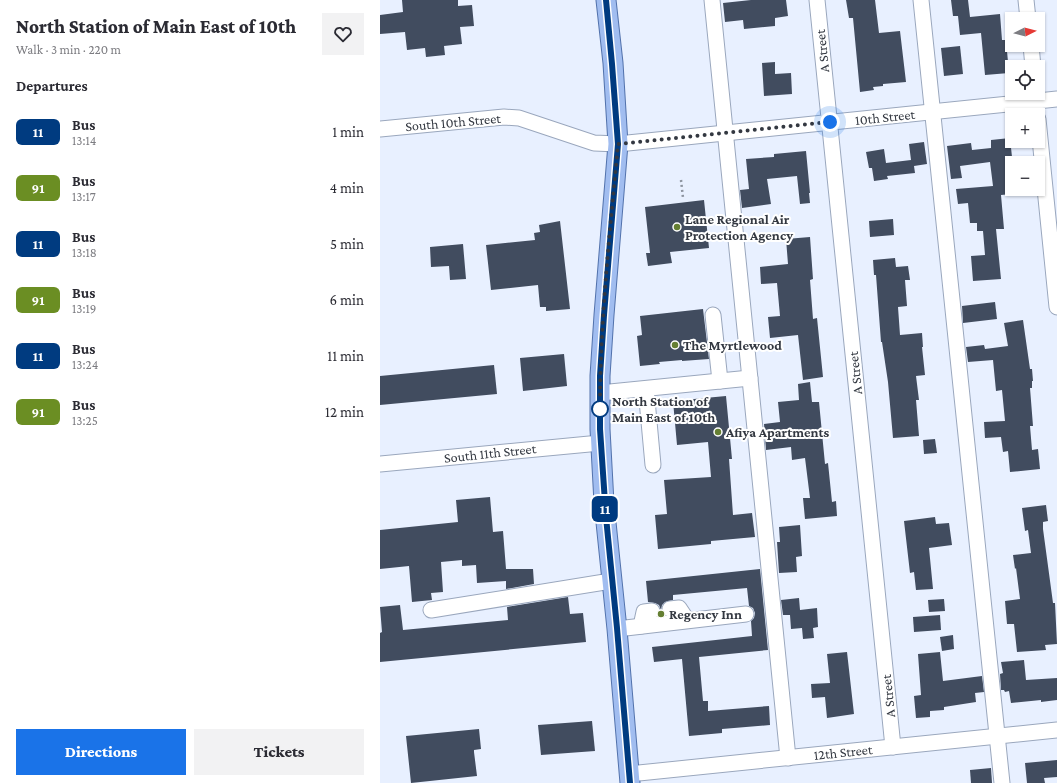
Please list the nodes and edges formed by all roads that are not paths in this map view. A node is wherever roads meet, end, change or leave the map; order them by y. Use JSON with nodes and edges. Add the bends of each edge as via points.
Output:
{"nodes":[{"id":1,"x":606,"y":0,"type":"edge"},
{"id":2,"x":712,"y":0,"type":"edge"},
{"id":3,"x":817,"y":0,"type":"edge"},
{"id":4,"x":921,"y":0,"type":"edge"},
{"id":5,"x":1026,"y":0,"type":"edge"},
{"id":6,"x":1027,"y":12,"type":"edge"},
{"id":7,"x":1057,"y":99,"type":"edge"},
{"id":8,"x":1036,"y":103,"type":"edge"},
{"id":9,"x":932,"y":112,"type":"junction"},
{"id":10,"x":830,"y":122,"type":"junction"},
{"id":11,"x":380,"y":129,"type":"edge"},
{"id":12,"x":725,"y":133,"type":"junction"},
{"id":13,"x":618,"y":144,"type":"junction"},
{"id":14,"x":1041,"y":148,"type":"edge"},
{"id":15,"x":1057,"y":307,"type":"edge"},
{"id":16,"x":713,"y":315,"type":"dead end"},
{"id":17,"x":750,"y":378,"type":"junction"},
{"id":18,"x":720,"y":381,"type":"junction"},
{"id":19,"x":646,"y":389,"type":"junction"},
{"id":20,"x":600,"y":393,"type":"junction"},
{"id":21,"x":600,"y":443,"type":"junction"},
{"id":22,"x":380,"y":464,"type":"edge"},
{"id":23,"x":653,"y":465,"type":"dead end"},
{"id":24,"x":611,"y":581,"type":"junction"},
{"id":25,"x":431,"y":610,"type":"dead end"},
{"id":26,"x":670,"y":610,"type":"dead end"},
{"id":27,"x":652,"y":611,"type":"dead end"},
{"id":28,"x":746,"y":614,"type":"dead end"},
{"id":29,"x":687,"y":620,"type":"junction"},
{"id":30,"x":641,"y":626,"type":"junction"},
{"id":31,"x":617,"y":628,"type":"junction"},
{"id":32,"x":1057,"y":730,"type":"edge"},
{"id":33,"x":997,"y":736,"type":"junction"},
{"id":34,"x":893,"y":747,"type":"junction"},
{"id":35,"x":788,"y":758,"type":"junction"},
{"id":36,"x":629,"y":778,"type":"edge"},
{"id":37,"x":1002,"y":783,"type":"edge"}],
"edges":[{"from":1,"to":13,"type":"main road"},
{"from":2,"to":12,"type":"street"},
{"from":3,"to":10,"type":"street","name":"A Street"},
{"from":4,"to":9,"type":"street"},
{"from":5,"to":6,"type":"street"},
{"from":7,"to":8,"type":"street","name":"10th Street"},
{"from":8,"to":9,"type":"street","name":"10th Street"},
{"from":9,"to":10,"type":"street","name":"10th Street"},
{"from":9,"to":33,"type":"street"},
{"from":10,"to":12,"type":"street","name":"10th Street"},
{"from":10,"to":34,"type":"street","name":"A Street"},
{"from":11,"to":13,"type":"street","name":"South 10th Street","via":[[504,116],[518,118],[594,143]]},
{"from":12,"to":13,"type":"street","name":"10th Street"},
{"from":12,"to":17,"type":"street"},
{"from":13,"to":20,"type":"main road"},
{"from":14,"to":15,"type":"street"},
{"from":16,"to":18,"type":"street"},
{"from":17,"to":18,"type":"street"},
{"from":17,"to":35,"type":"street"},
{"from":18,"to":19,"type":"street"},
{"from":19,"to":20,"type":"street"},
{"from":19,"to":23,"type":"street"},
{"from":20,"to":21,"type":"main road"},
{"from":21,"to":22,"type":"street","name":"South 11th Street"},
{"from":21,"to":24,"type":"main road"},
{"from":24,"to":25,"type":"street"},
{"from":24,"to":31,"type":"main road"},
{"from":26,"to":29,"type":"street","via":[[679,608]]},
{"from":27,"to":30,"type":"street","via":[[644,612]]},
{"from":28,"to":29,"type":"street"},
{"from":29,"to":30,"type":"street"},
{"from":30,"to":31,"type":"street"},
{"from":31,"to":36,"type":"main road"},
{"from":32,"to":33,"type":"street","name":"12th Street"},
{"from":33,"to":34,"type":"street","name":"12th Street"},
{"from":33,"to":37,"type":"street"},
{"from":34,"to":35,"type":"street","name":"12th Street"},
{"from":35,"to":36,"type":"street","name":"12th Street"}]}
